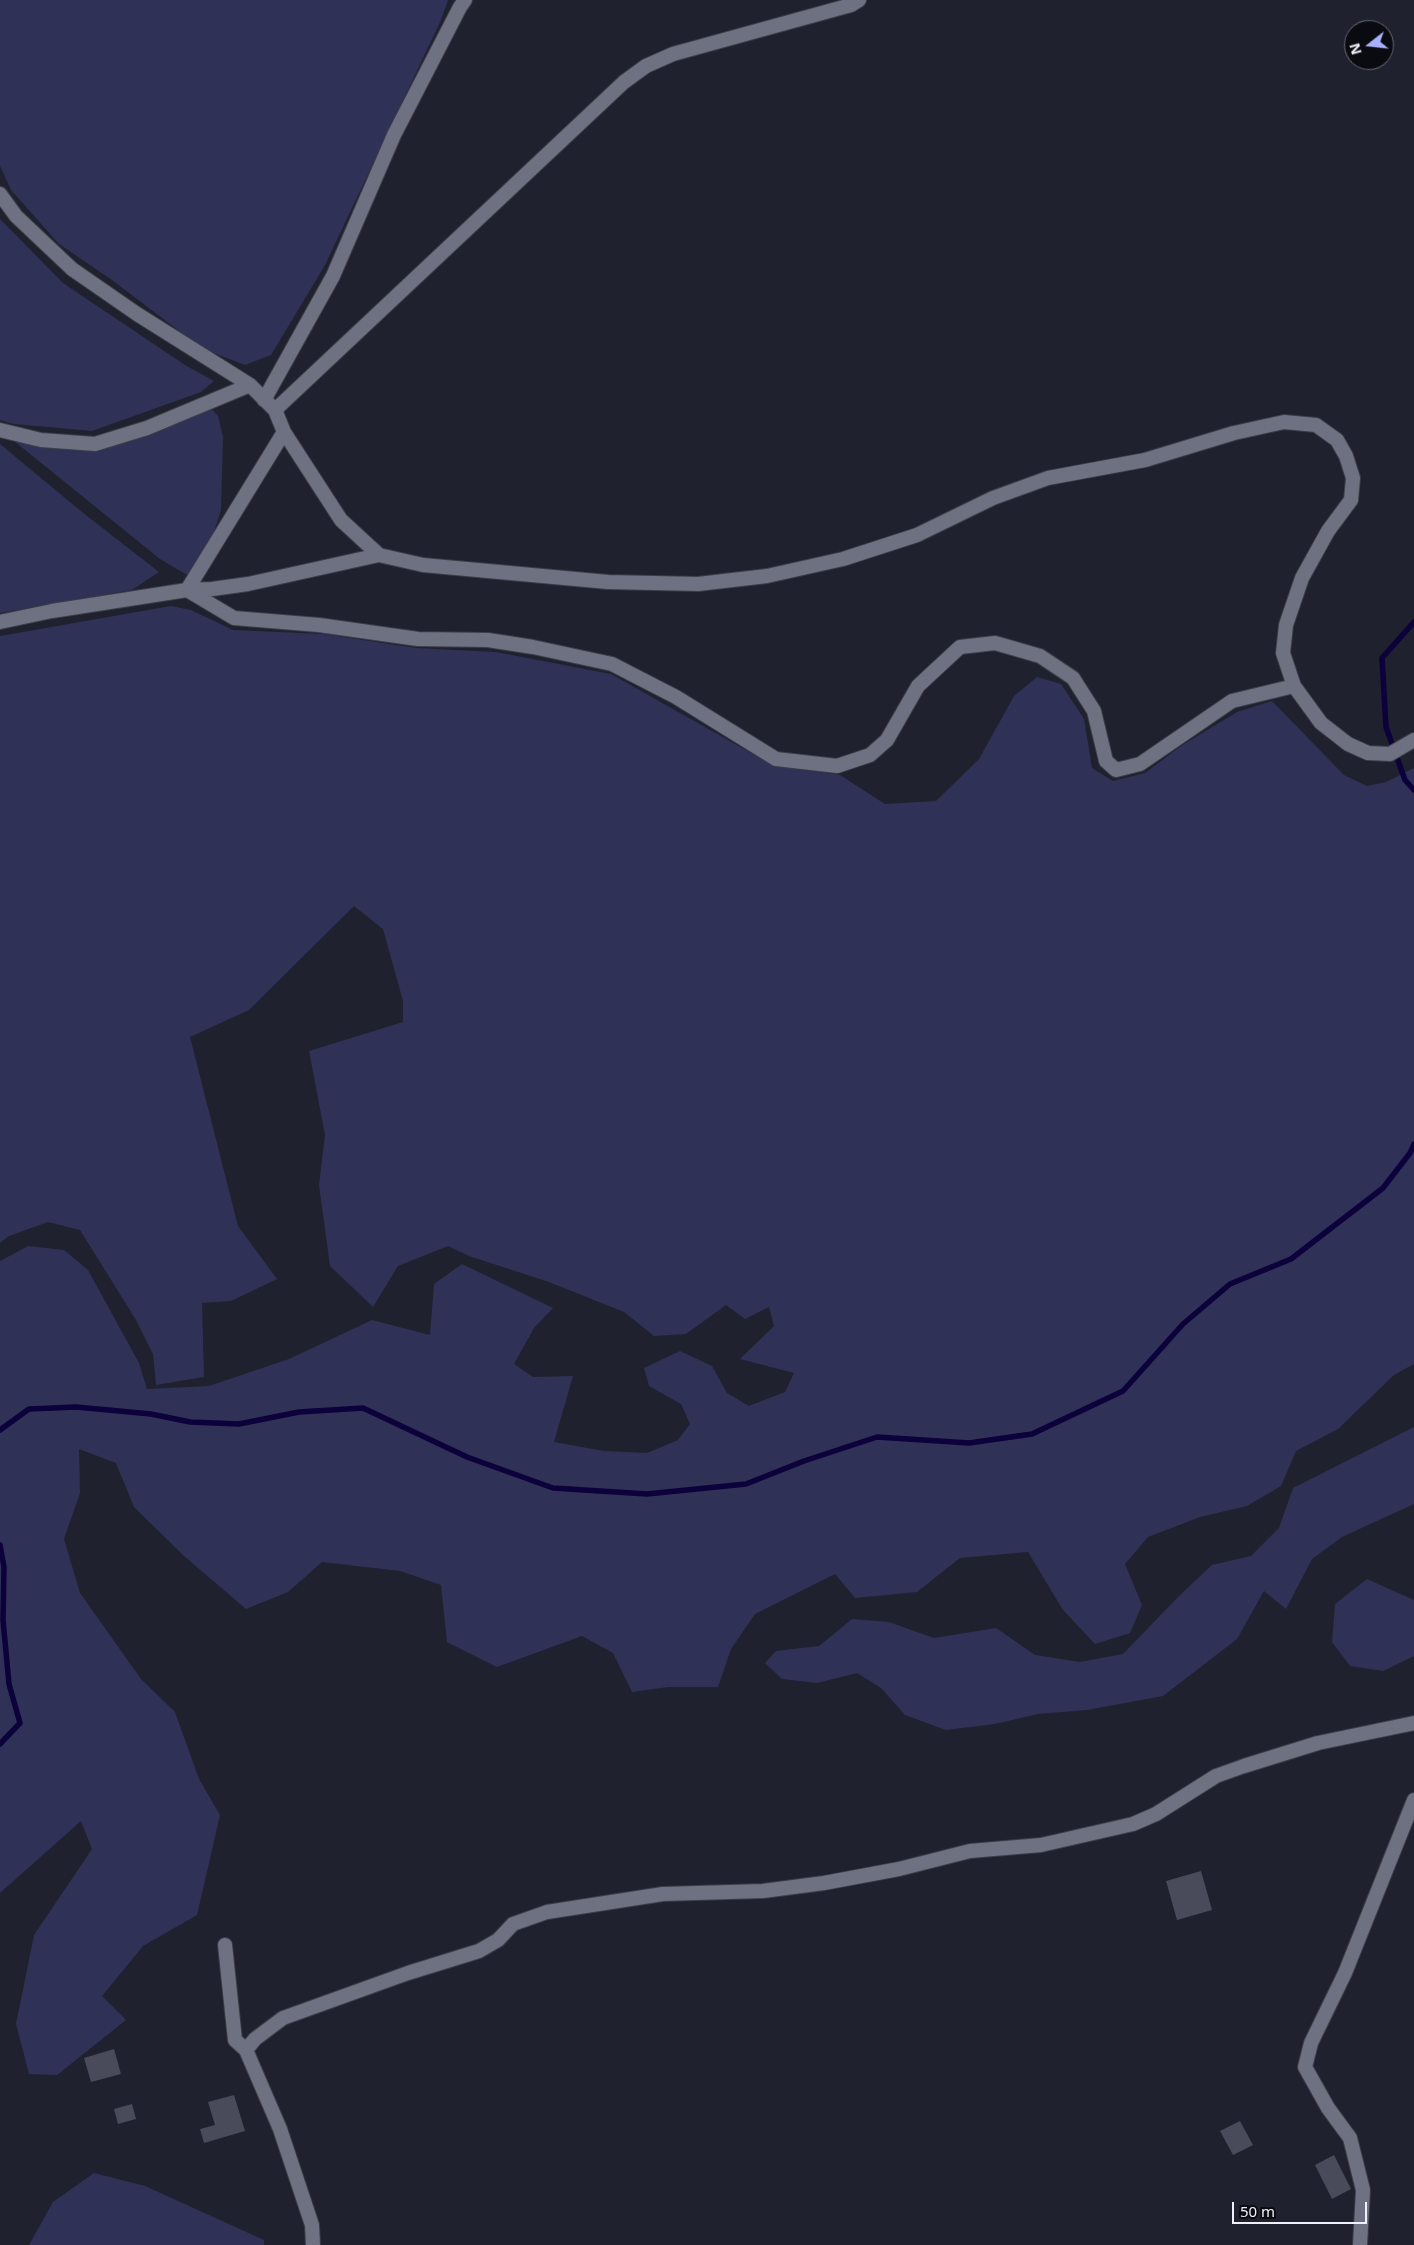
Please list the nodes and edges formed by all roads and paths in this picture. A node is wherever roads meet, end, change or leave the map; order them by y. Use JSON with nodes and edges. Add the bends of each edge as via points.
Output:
{"nodes":[{"id":1,"x":466,"y":0,"type":"edge"},
{"id":2,"x":859,"y":0,"type":"edge"},
{"id":3,"x":0,"y":194,"type":"edge"},
{"id":4,"x":250,"y":385,"type":"junction"},
{"id":5,"x":264,"y":400,"type":"junction"},
{"id":6,"x":275,"y":410,"type":"junction"},
{"id":7,"x":0,"y":430,"type":"edge"},
{"id":8,"x":284,"y":432,"type":"junction"},
{"id":9,"x":379,"y":555,"type":"junction"},
{"id":10,"x":187,"y":590,"type":"junction"},
{"id":11,"x":0,"y":622,"type":"edge"},
{"id":12,"x":1294,"y":686,"type":"junction"},
{"id":13,"x":1414,"y":740,"type":"edge"},
{"id":14,"x":1414,"y":1723,"type":"edge"},
{"id":15,"x":1414,"y":1800,"type":"edge"},
{"id":16,"x":225,"y":1945,"type":"dead end"},
{"id":17,"x":246,"y":2050,"type":"junction"},
{"id":18,"x":313,"y":2245,"type":"edge"},
{"id":19,"x":1360,"y":2245,"type":"edge"}],
"edges":[{"from":1,"to":5,"type":"street","via":[[394,136],[333,276]]},
{"from":2,"to":6,"type":"street","via":[[673,54],[646,66],[624,82]]},
{"from":3,"to":4,"type":"street","via":[[16,216],[72,268]]},
{"from":4,"to":5,"type":"street"},
{"from":4,"to":7,"type":"street","via":[[147,428],[95,444],[41,440]]},
{"from":5,"to":6,"type":"street"},
{"from":6,"to":8,"type":"street"},
{"from":8,"to":9,"type":"street","via":[[341,520]]},
{"from":8,"to":10,"type":"street"},
{"from":9,"to":10,"type":"street","via":[[248,584]]},
{"from":9,"to":12,"type":"street","via":[[423,565],[608,582],[698,584],[767,576],[843,559],[917,535],[993,498],[1048,478],[1146,460],[1234,433],[1284,422],[1316,425],[1337,440],[1353,478],[1351,500],[1328,531],[1302,578],[1286,625],[1283,653]]},
{"from":10,"to":11,"type":"street"},
{"from":10,"to":12,"type":"street","via":[[234,618],[319,625],[418,640],[488,640],[612,664],[676,697],[776,759],[837,766],[870,755],[887,740],[918,686],[960,647],[995,643],[1040,656],[1073,678],[1094,711],[1106,761],[1116,770],[1140,764],[1232,702]]},
{"from":12,"to":13,"type":"street","via":[[1320,722],[1348,744],[1368,754],[1390,754]]},
{"from":14,"to":17,"type":"street","via":[[1318,1743],[1244,1766],[1216,1776],[1156,1814],[1133,1824],[1049,1843],[1016,1849],[970,1851],[899,1869],[816,1884],[763,1891],[663,1894],[547,1912],[513,1924],[498,1940],[479,1951],[283,2018]]},
{"from":15,"to":19,"type":"street","via":[[1345,1973],[1311,2043],[1305,2067],[1328,2108],[1350,2138],[1363,2190]]},
{"from":16,"to":17,"type":"street","via":[[235,2040]]},
{"from":17,"to":18,"type":"street","via":[[280,2129],[312,2225]]}]}
